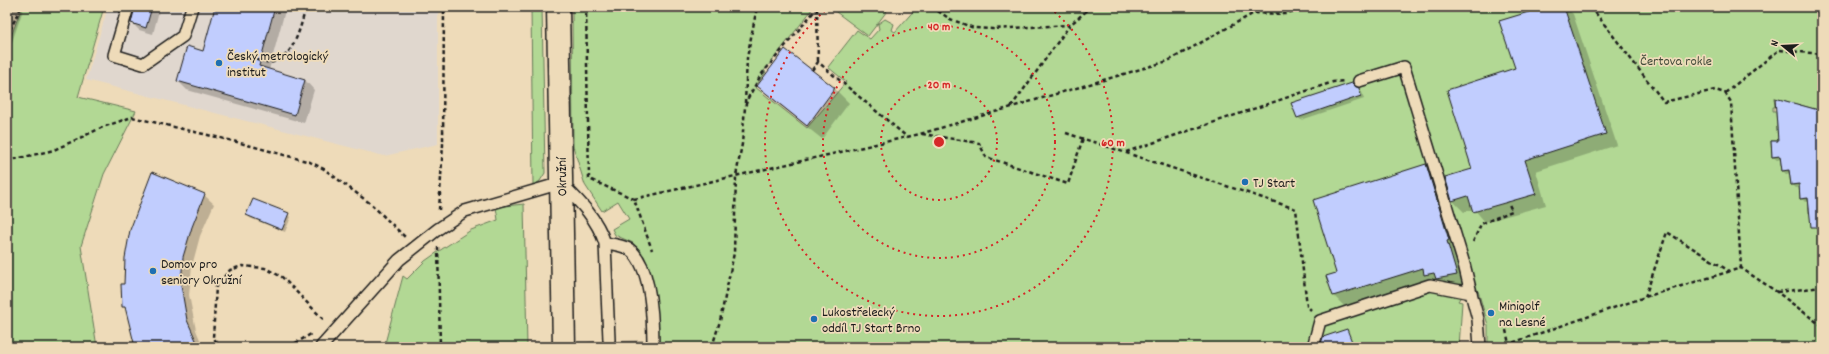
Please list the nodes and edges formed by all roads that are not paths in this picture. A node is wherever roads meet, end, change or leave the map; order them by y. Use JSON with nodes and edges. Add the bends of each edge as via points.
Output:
{"nodes":[{"id":1,"x":128,"y":7,"type":"edge"},
{"id":2,"x":192,"y":7,"type":"edge"},
{"id":3,"x":558,"y":7,"type":"edge"},
{"id":4,"x":1359,"y":81,"type":"road end"},
{"id":5,"x":561,"y":183,"type":"junction"},
{"id":6,"x":605,"y":243,"type":"junction"},
{"id":7,"x":1471,"y":293,"type":"junction"},
{"id":8,"x":609,"y":340,"type":"dead end"},
{"id":9,"x":321,"y":347,"type":"edge"},
{"id":10,"x":564,"y":347,"type":"edge"},
{"id":11,"x":653,"y":347,"type":"edge"},
{"id":12,"x":1313,"y":347,"type":"edge"},
{"id":13,"x":1480,"y":347,"type":"edge"}],
"edges":[{"from":1,"to":2,"type":"lane","via":[[114,55],[143,64],[183,36]]},
{"from":3,"to":5,"type":"street","name":"Okružní"},
{"from":4,"to":7,"type":"lane","via":[[1404,67]]},
{"from":5,"to":6,"type":"lane","via":[[582,203],[599,227]]},
{"from":5,"to":9,"type":"lane","via":[[465,211],[399,260]]},
{"from":5,"to":10,"type":"street","name":"Okružní"},
{"from":6,"to":8,"type":"lane"},
{"from":6,"to":11,"type":"lane","via":[[629,249],[636,256],[651,295]]},
{"from":7,"to":12,"type":"lane","via":[[1430,285],[1320,321]]},
{"from":7,"to":13,"type":"lane","via":[[1478,319]]}]}
